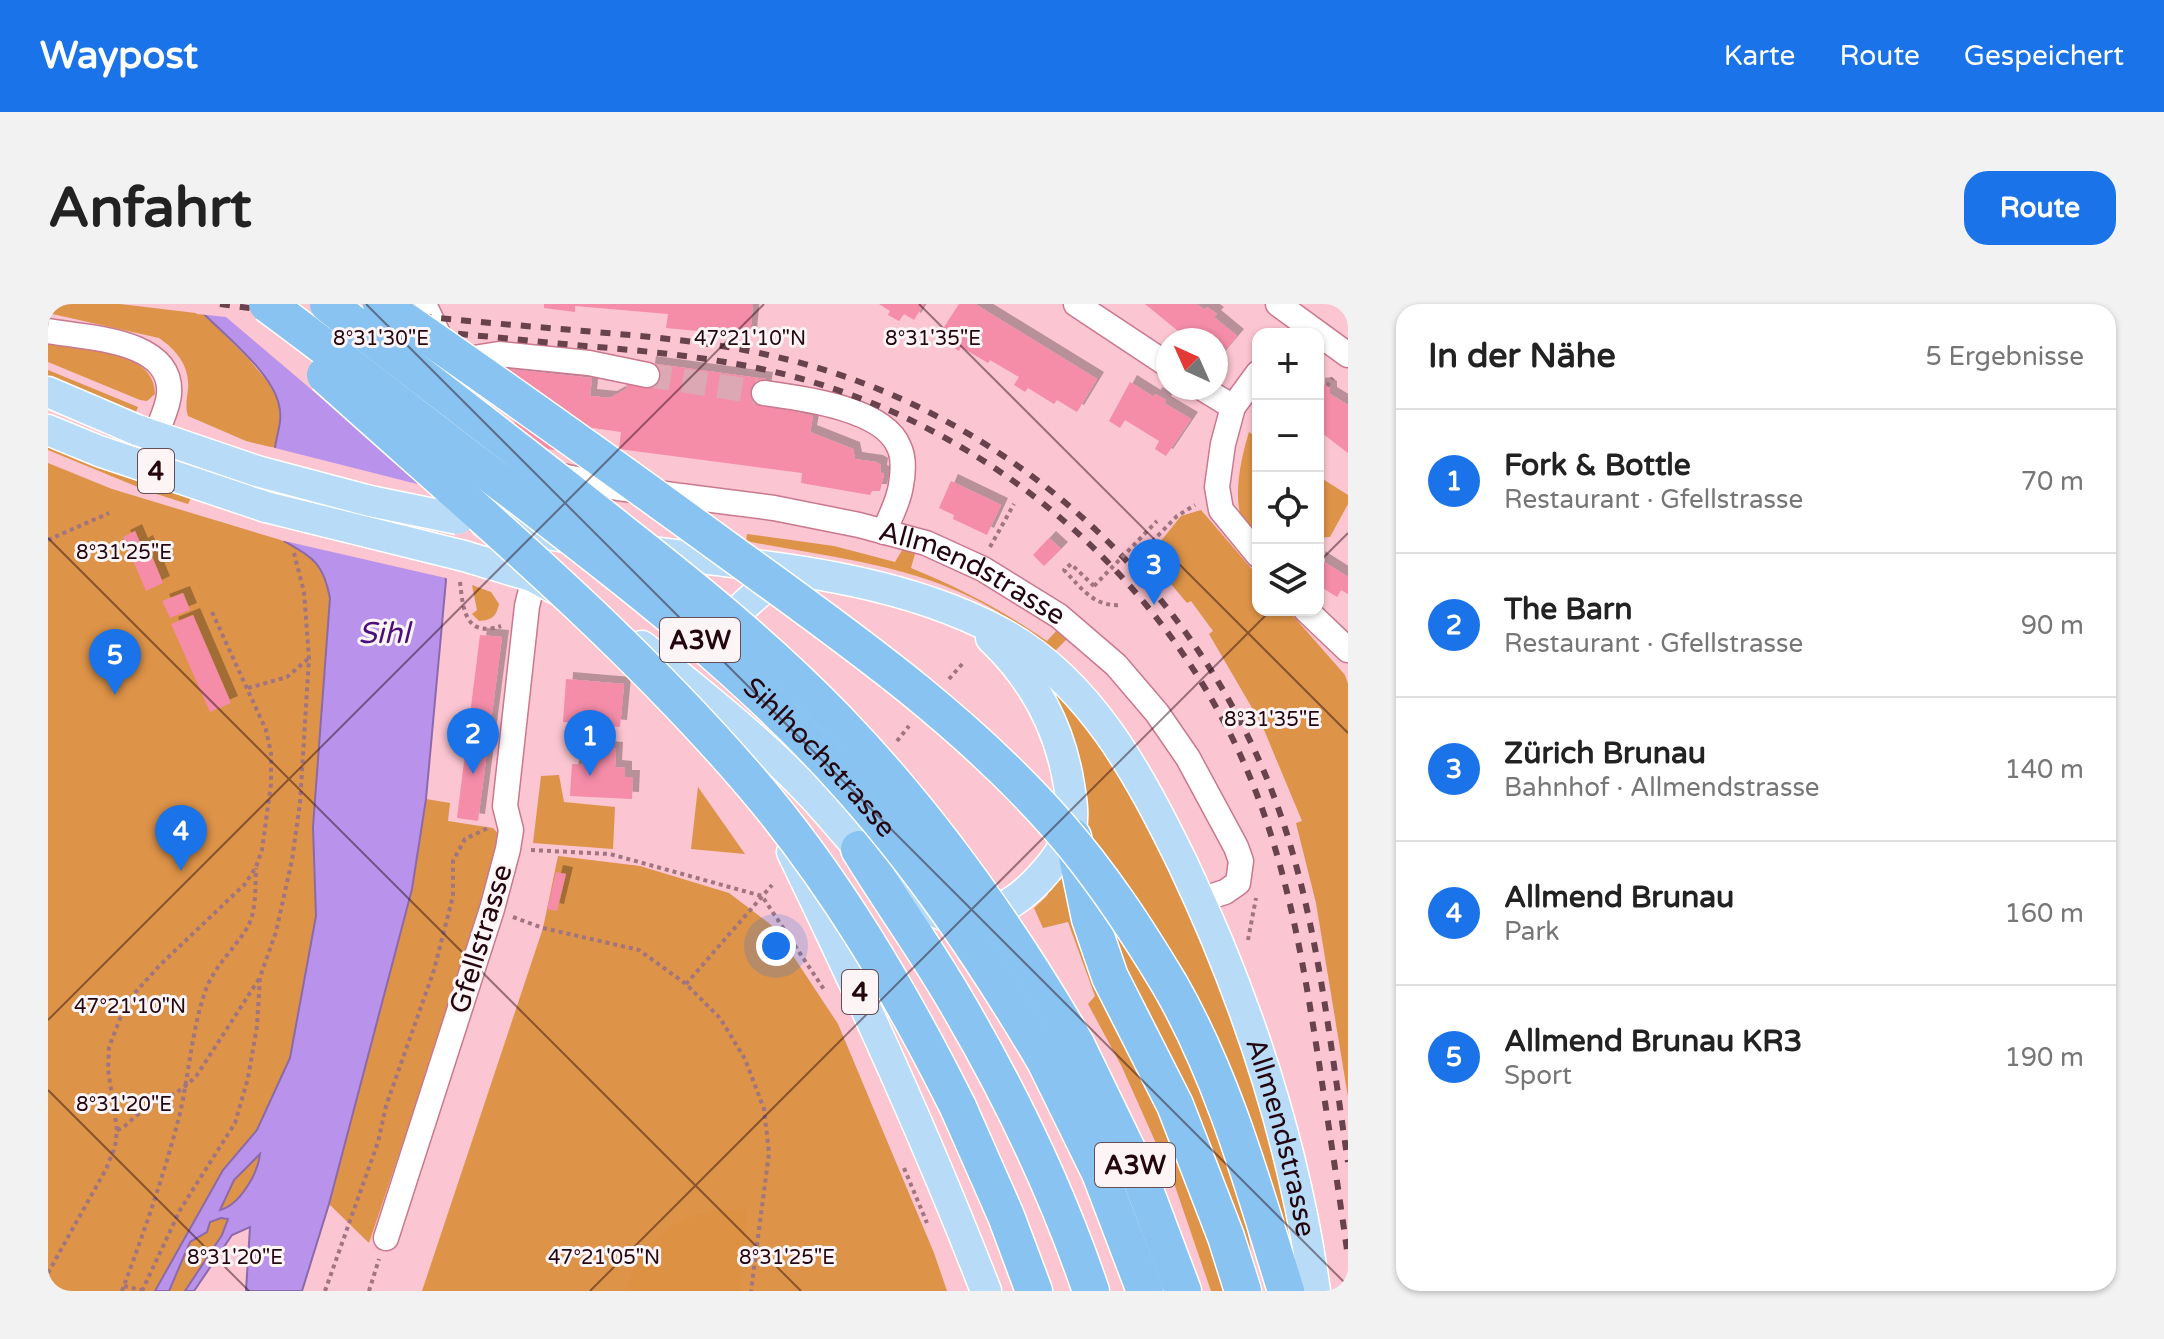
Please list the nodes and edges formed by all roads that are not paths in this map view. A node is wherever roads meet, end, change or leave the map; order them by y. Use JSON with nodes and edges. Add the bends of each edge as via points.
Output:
{"nodes":[{"id":1,"x":247,"y":304,"type":"edge"},
{"id":2,"x":267,"y":304,"type":"edge"},
{"id":3,"x":328,"y":304,"type":"edge"},
{"id":4,"x":381,"y":304,"type":"edge"},
{"id":5,"x":424,"y":304,"type":"edge"},
{"id":6,"x":1076,"y":304,"type":"edge"},
{"id":7,"x":1278,"y":304,"type":"edge"},
{"id":8,"x":1302,"y":320,"type":"edge"},
{"id":9,"x":48,"y":331,"type":"edge"},
{"id":10,"x":1348,"y":355,"type":"edge"},
{"id":11,"x":448,"y":357,"type":"junction"},
{"id":12,"x":1156,"y":357,"type":"edge"},
{"id":13,"x":647,"y":375,"type":"tunnel mouth"},
{"id":14,"x":1252,"y":381,"type":"edge"},
{"id":15,"x":48,"y":392,"type":"edge"},
{"id":16,"x":764,"y":393,"type":"tunnel mouth"},
{"id":17,"x":1222,"y":400,"type":"edge"},
{"id":18,"x":472,"y":406,"type":"junction"},
{"id":19,"x":1233,"y":407,"type":"junction"},
{"id":20,"x":48,"y":430,"type":"edge"},
{"id":21,"x":156,"y":435,"type":"junction"},
{"id":22,"x":516,"y":466,"type":"junction"},
{"id":23,"x":458,"y":519,"type":"junction"},
{"id":24,"x":884,"y":532,"type":"junction"},
{"id":25,"x":1252,"y":548,"type":"edge"},
{"id":26,"x":630,"y":549,"type":"junction"},
{"id":27,"x":787,"y":571,"type":"junction"},
{"id":28,"x":534,"y":577,"type":"junction"},
{"id":29,"x":963,"y":614,"type":"junction"},
{"id":30,"x":1312,"y":616,"type":"edge"},
{"id":31,"x":1348,"y":650,"type":"edge"},
{"id":32,"x":712,"y":703,"type":"junction"},
{"id":33,"x":1071,"y":827,"type":"junction"},
{"id":34,"x":859,"y":849,"type":"junction"},
{"id":35,"x":1200,"y":900,"type":"junction"},
{"id":36,"x":1258,"y":1202,"type":"junction"},
{"id":37,"x":386,"y":1238,"type":"road end"},
{"id":38,"x":986,"y":1291,"type":"edge"},
{"id":39,"x":1034,"y":1291,"type":"edge"},
{"id":40,"x":1091,"y":1291,"type":"edge"},
{"id":41,"x":1145,"y":1291,"type":"edge"},
{"id":42,"x":1183,"y":1291,"type":"edge"},
{"id":43,"x":1243,"y":1291,"type":"edge"},
{"id":44,"x":1274,"y":1291,"type":"edge"},
{"id":45,"x":1286,"y":1291,"type":"edge"},
{"id":46,"x":1315,"y":1291,"type":"edge"}],
"edges":[{"from":1,"to":39,"type":"highway","bridge":true,"via":[[578,604],[750,782],[866,939],[907,1008],[958,1107]]},
{"from":2,"to":41,"type":"highway","name":"Sihlhochstrasse","number":"A3W","bridge":true,"via":[[693,634],[837,771],[922,873],[1045,1061],[1100,1173]]},
{"from":3,"to":42,"type":"highway","name":"Sihlhochstrasse","number":"A3W","bridge":true,"via":[[687,582],[797,680],[884,771],[1006,929],[1076,1044],[1139,1174]]},
{"from":4,"to":36,"type":"highway","bridge":true,"via":[[869,653],[996,761],[1060,828],[1117,901],[1170,985],[1216,1079]]},
{"from":5,"to":11,"type":"street"},
{"from":6,"to":12,"type":"street"},
{"from":7,"to":8,"type":"street"},
{"from":8,"to":10,"type":"street"},
{"from":9,"to":21,"type":"street","via":[[137,348],[155,357],[169,390]]},
{"from":11,"to":13,"type":"street","via":[[499,354]]},
{"from":11,"to":18,"type":"street"},
{"from":14,"to":19,"type":"street"},
{"from":15,"to":21,"type":"main road","number":"4"},
{"from":16,"to":24,"type":"street","via":[[819,401],[860,416],[882,426],[899,445],[901,485]]},
{"from":17,"to":19,"type":"street"},
{"from":18,"to":22,"type":"street"},
{"from":18,"to":23,"type":"street","via":[[477,483]]},
{"from":19,"to":25,"type":"street","via":[[1217,487],[1221,510]]},
{"from":20,"to":28,"type":"main road","number":"4","bridge":true,"via":[[266,507]]},
{"from":21,"to":23,"type":"main road","number":"4","bridge":true,"via":[[257,471]]},
{"from":22,"to":24,"type":"street","name":"Allmendstrasse","via":[[618,488],[774,508]]},
{"from":22,"to":26,"type":"street","via":[[544,504]]},
{"from":23,"to":26,"type":"main road","name":"Allmendstrasse","number":"4"},
{"from":24,"to":35,"type":"street","name":"Allmendstrasse","via":[[926,543],[983,569],[1059,616],[1157,713],[1188,758],[1241,861],[1238,883]]},
{"from":26,"to":27,"type":"main road","name":"Allmendstrasse","number":"4"},
{"from":27,"to":29,"type":"main road","name":"Allmendstrasse","number":"4","via":[[863,583]]},
{"from":27,"to":32,"type":"main road","via":[[750,600],[724,632],[712,673]]},
{"from":28,"to":32,"type":"main road","number":"4","via":[[599,612]]},
{"from":28,"to":37,"type":"street","name":"Gfellstrasse","via":[[505,806],[511,830],[508,849]]},
{"from":29,"to":33,"type":"main road","via":[[998,645],[1047,712],[1067,776]]},
{"from":29,"to":35,"type":"main road","name":"Allmendstrasse","number":"4","via":[[1036,655],[1084,700],[1150,798]]},
{"from":30,"to":31,"type":"street"},
{"from":32,"to":34,"type":"main road","via":[[811,793]]},
{"from":32,"to":38,"type":"main road","number":"4","via":[[861,994]]},
{"from":33,"to":34,"type":"main road","via":[[1035,885],[997,913],[968,920],[941,915],[917,901]]},
{"from":33,"to":43,"type":"highway","via":[[1090,919],[1110,977],[1175,1105]]},
{"from":34,"to":40,"type":"highway","via":[[951,993],[1005,1091]]},
{"from":35,"to":46,"type":"main road","name":"Allmendstrasse","number":"4","via":[[1269,1084]]},
{"from":36,"to":44,"type":"highway"},
{"from":36,"to":45,"type":"highway"}]}
